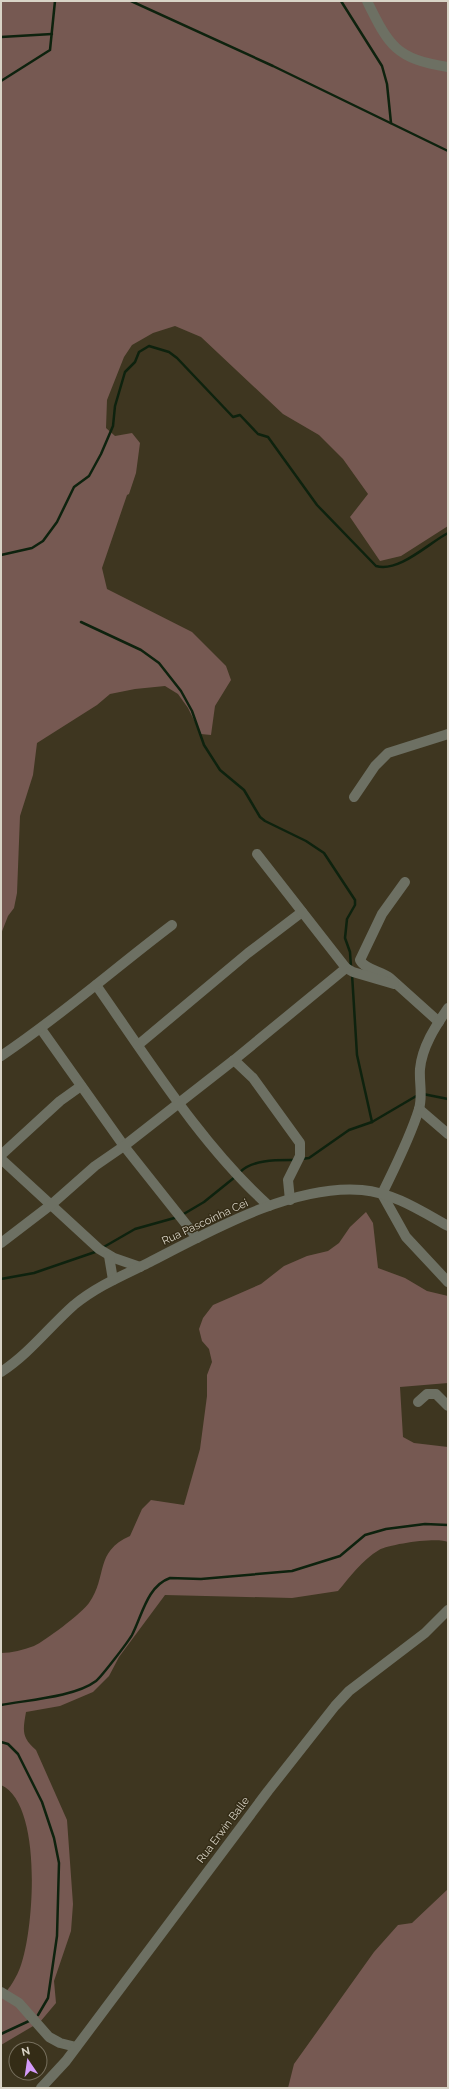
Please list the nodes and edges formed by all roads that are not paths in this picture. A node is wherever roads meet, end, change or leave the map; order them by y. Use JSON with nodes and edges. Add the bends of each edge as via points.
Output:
{"nodes":[{"id":1,"x":367,"y":1,"type":"edge"},
{"id":2,"x":448,"y":67,"type":"edge"},
{"id":3,"x":448,"y":734,"type":"edge"},
{"id":4,"x":354,"y":797,"type":"dead end"},
{"id":5,"x":257,"y":854,"type":"dead end"},
{"id":6,"x":405,"y":882,"type":"dead end"},
{"id":7,"x":302,"y":912,"type":"junction"},
{"id":8,"x":172,"y":925,"type":"dead end"},
{"id":9,"x":346,"y":968,"type":"junction"},
{"id":10,"x":96,"y":985,"type":"junction"},
{"id":11,"x":399,"y":985,"type":"junction"},
{"id":12,"x":448,"y":1008,"type":"edge"},
{"id":13,"x":439,"y":1022,"type":"junction"},
{"id":14,"x":42,"y":1029,"type":"junction"},
{"id":15,"x":138,"y":1045,"type":"junction"},
{"id":16,"x":1,"y":1056,"type":"edge"},
{"id":17,"x":234,"y":1060,"type":"junction"},
{"id":18,"x":81,"y":1086,"type":"junction"},
{"id":19,"x":179,"y":1102,"type":"junction"},
{"id":20,"x":419,"y":1109,"type":"junction"},
{"id":21,"x":448,"y":1134,"type":"edge"},
{"id":22,"x":124,"y":1146,"type":"junction"},
{"id":23,"x":1,"y":1155,"type":"edge"},
{"id":24,"x":1,"y":1159,"type":"edge"},
{"id":25,"x":382,"y":1194,"type":"junction"},
{"id":26,"x":290,"y":1200,"type":"junction"},
{"id":27,"x":52,"y":1204,"type":"junction"},
{"id":28,"x":269,"y":1206,"type":"junction"},
{"id":29,"x":448,"y":1226,"type":"edge"},
{"id":30,"x":197,"y":1238,"type":"junction"},
{"id":31,"x":1,"y":1243,"type":"edge"},
{"id":32,"x":109,"y":1256,"type":"junction"},
{"id":33,"x":140,"y":1267,"type":"junction"},
{"id":34,"x":113,"y":1280,"type":"junction"},
{"id":35,"x":448,"y":1282,"type":"edge"},
{"id":36,"x":1,"y":1372,"type":"edge"},
{"id":37,"x":418,"y":1402,"type":"dead end"},
{"id":38,"x":448,"y":1406,"type":"edge"},
{"id":39,"x":448,"y":1610,"type":"edge"},
{"id":40,"x":1,"y":1992,"type":"edge"},
{"id":41,"x":76,"y":2047,"type":"junction"},
{"id":42,"x":42,"y":2088,"type":"edge"}],
"edges":[{"from":1,"to":2,"type":"street","via":[[383,33],[399,52],[419,61]]},
{"from":3,"to":4,"type":"street","via":[[388,753],[375,766]]},
{"from":5,"to":7,"type":"street"},
{"from":6,"to":11,"type":"street","via":[[382,914],[360,960],[363,965],[384,973]]},
{"from":7,"to":9,"type":"street"},
{"from":7,"to":15,"type":"street","via":[[248,953]]},
{"from":8,"to":10,"type":"street"},
{"from":9,"to":11,"type":"street"},
{"from":9,"to":17,"type":"street"},
{"from":10,"to":14,"type":"street"},
{"from":10,"to":15,"type":"street"},
{"from":11,"to":13,"type":"street"},
{"from":12,"to":13,"type":"street"},
{"from":13,"to":20,"type":"street","via":[[421,1063],[422,1097]]},
{"from":14,"to":16,"type":"street"},
{"from":14,"to":18,"type":"street"},
{"from":15,"to":19,"type":"street"},
{"from":17,"to":19,"type":"street"},
{"from":17,"to":26,"type":"street","via":[[253,1078],[300,1143],[300,1156],[288,1180]]},
{"from":18,"to":22,"type":"street"},
{"from":18,"to":23,"type":"street","via":[[60,1101]]},
{"from":19,"to":22,"type":"street"},
{"from":19,"to":28,"type":"street","via":[[231,1168]]},
{"from":20,"to":21,"type":"street"},
{"from":20,"to":25,"type":"street"},
{"from":22,"to":27,"type":"street","via":[[94,1166]]},
{"from":22,"to":30,"type":"street"},
{"from":24,"to":27,"type":"street"},
{"from":25,"to":26,"type":"street","name":"Rua Pascoinha Cei","via":[[362,1190],[325,1191]]},
{"from":25,"to":29,"type":"street","name":"Rua Pascoinha Cei","via":[[402,1200]]},
{"from":25,"to":35,"type":"street","via":[[406,1237]]},
{"from":26,"to":28,"type":"street","name":"Rua Pascoinha Cei"},
{"from":27,"to":31,"type":"street"},
{"from":27,"to":32,"type":"street"},
{"from":28,"to":30,"type":"street","name":"Rua Pascoinha Cei"},
{"from":30,"to":33,"type":"street","name":"Rua Pascoinha Cei"},
{"from":32,"to":33,"type":"street"},
{"from":32,"to":34,"type":"street"},
{"from":33,"to":34,"type":"street","name":"Rua Pascoinha Cei"},
{"from":34,"to":36,"type":"street","name":"Rua Pascoinha Cei","via":[[74,1305],[18,1361]]},
{"from":37,"to":38,"type":"street","via":[[427,1394],[436,1394]]},
{"from":39,"to":41,"type":"street","name":"Rua Erwin Balle","via":[[425,1633],[349,1691],[335,1706]]},
{"from":40,"to":41,"type":"street","via":[[19,2003],[49,2037]]},
{"from":41,"to":42,"type":"street","name":"Rua Erwin Balle"}]}
